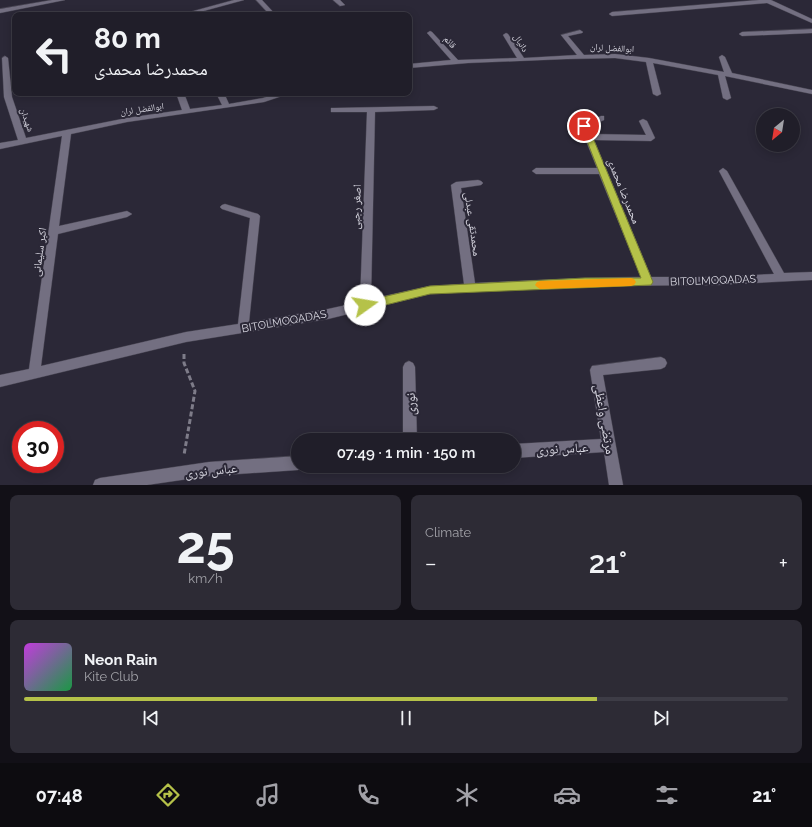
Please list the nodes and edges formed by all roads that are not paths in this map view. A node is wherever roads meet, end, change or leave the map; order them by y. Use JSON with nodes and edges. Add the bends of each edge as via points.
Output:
{"nodes":[{"id":1,"x":62,"y":0,"type":"edge"},
{"id":2,"x":242,"y":0,"type":"edge"},
{"id":3,"x":259,"y":0,"type":"edge"},
{"id":4,"x":336,"y":0,"type":"edge"},
{"id":5,"x":768,"y":1,"type":"edge"},
{"id":6,"x":342,"y":5,"type":"dead end"},
{"id":7,"x":0,"y":10,"type":"edge"},
{"id":8,"x":190,"y":12,"type":"edge"},
{"id":9,"x":270,"y":12,"type":"edge"},
{"id":10,"x":612,"y":14,"type":"dead end"},
{"id":11,"x":812,"y":21,"type":"edge"},
{"id":12,"x":812,"y":31,"type":"edge"},
{"id":13,"x":580,"y":32,"type":"dead end"},
{"id":14,"x":430,"y":34,"type":"dead end"},
{"id":15,"x":742,"y":34,"type":"dead end"},
{"id":16,"x":506,"y":35,"type":"dead end"},
{"id":17,"x":582,"y":56,"type":"junction"},
{"id":18,"x":12,"y":57,"type":"edge"},
{"id":19,"x":722,"y":57,"type":"dead end"},
{"id":20,"x":2,"y":59,"type":"edge"},
{"id":21,"x":522,"y":60,"type":"junction"},
{"id":22,"x":649,"y":60,"type":"junction"},
{"id":23,"x":456,"y":62,"type":"junction"},
{"id":24,"x":412,"y":65,"type":"edge"},
{"id":25,"x":725,"y":74,"type":"junction"},
{"id":26,"x":4,"y":90,"type":"edge"},
{"id":27,"x":812,"y":92,"type":"edge"},
{"id":28,"x":657,"y":94,"type":"dead end"},
{"id":29,"x":181,"y":96,"type":"edge"},
{"id":30,"x":221,"y":96,"type":"edge"},
{"id":31,"x":277,"y":96,"type":"edge"},
{"id":32,"x":727,"y":98,"type":"dead end"},
{"id":33,"x":226,"y":106,"type":"junction"},
{"id":34,"x":434,"y":108,"type":"dead end"},
{"id":35,"x":334,"y":110,"type":"dead end"},
{"id":36,"x":371,"y":110,"type":"junction"},
{"id":37,"x":187,"y":112,"type":"junction"},
{"id":38,"x":601,"y":118,"type":"dead end"},
{"id":39,"x":643,"y":121,"type":"dead end"},
{"id":40,"x":67,"y":133,"type":"junction"},
{"id":41,"x":589,"y":137,"type":"junction"},
{"id":42,"x":24,"y":142,"type":"junction"},
{"id":43,"x":0,"y":146,"type":"edge"},
{"id":44,"x":723,"y":170,"type":"dead end"},
{"id":45,"x":536,"y":171,"type":"dead end"},
{"id":46,"x":603,"y":171,"type":"junction"},
{"id":47,"x":478,"y":183,"type":"dead end"},
{"id":48,"x":225,"y":207,"type":"dead end"},
{"id":49,"x":127,"y":214,"type":"dead end"},
{"id":50,"x":54,"y":231,"type":"junction"},
{"id":51,"x":812,"y":276,"type":"edge"},
{"id":52,"x":781,"y":277,"type":"junction"},
{"id":53,"x":648,"y":282,"type":"junction"},
{"id":54,"x":470,"y":288,"type":"junction"},
{"id":55,"x":365,"y":305,"type":"junction"},
{"id":56,"x":243,"y":328,"type":"junction"},
{"id":57,"x":661,"y":363,"type":"dead end"},
{"id":58,"x":409,"y":367,"type":"dead end"},
{"id":59,"x":34,"y":374,"type":"junction"},
{"id":60,"x":0,"y":382,"type":"edge"},
{"id":61,"x":410,"y":433,"type":"edge"},
{"id":62,"x":609,"y":445,"type":"junction"},
{"id":63,"x":521,"y":450,"type":"edge"},
{"id":64,"x":291,"y":463,"type":"edge"},
{"id":65,"x":100,"y":485,"type":"edge"},
{"id":66,"x":616,"y":485,"type":"edge"}],
"edges":[{"from":1,"to":7,"type":"street"},
{"from":2,"to":8,"type":"street","via":[[202,7]]},
{"from":3,"to":9,"type":"street"},
{"from":4,"to":6,"type":"street"},
{"from":5,"to":10,"type":"street"},
{"from":5,"to":11,"type":"street"},
{"from":12,"to":15,"type":"street"},
{"from":13,"to":17,"type":"street","via":[[564,35]]},
{"from":14,"to":23,"type":"street","name":"قائم"},
{"from":16,"to":21,"type":"street","name":"دانیال"},
{"from":17,"to":21,"type":"street","name":"ابوالفضل لران"},
{"from":17,"to":22,"type":"street","name":"ابوالفضل لران"},
{"from":18,"to":20,"type":"street"},
{"from":19,"to":25,"type":"street"},
{"from":20,"to":26,"type":"street","name":"شهیدان"},
{"from":21,"to":23,"type":"street","name":"ابوالفضل لران"},
{"from":22,"to":25,"type":"street","name":"ابوالفضل لران"},
{"from":22,"to":28,"type":"street"},
{"from":23,"to":24,"type":"street","name":"ابوالفضل لران"},
{"from":25,"to":27,"type":"street","name":"ابوالفضل لران"},
{"from":25,"to":32,"type":"street"},
{"from":26,"to":42,"type":"street","name":"شهیدان"},
{"from":29,"to":37,"type":"street"},
{"from":30,"to":33,"type":"street"},
{"from":31,"to":33,"type":"street","name":"ابوالفضل لران"},
{"from":33,"to":37,"type":"street","name":"ابوالفضل لران"},
{"from":34,"to":36,"type":"street"},
{"from":35,"to":36,"type":"street"},
{"from":36,"to":55,"type":"street","name":"اصغر رجبی"},
{"from":37,"to":40,"type":"street","name":"ابوالفضل لران","via":[[127,120]]},
{"from":38,"to":41,"type":"street","via":[[584,126]]},
{"from":39,"to":41,"type":"street","via":[[651,138]]},
{"from":40,"to":42,"type":"street","name":"ابوالفضل لران"},
{"from":40,"to":50,"type":"street","name":"اکبر سلیمانی"},
{"from":41,"to":46,"type":"street","name":"محمدرضا محمدی"},
{"from":42,"to":43,"type":"street","name":"ابوالفضل لران"},
{"from":44,"to":52,"type":"street"},
{"from":45,"to":46,"type":"street"},
{"from":46,"to":53,"type":"street","name":"محمدرضا محمدی"},
{"from":47,"to":54,"type":"street","name":"محمدتقی عبدلی","via":[[456,185]]},
{"from":48,"to":56,"type":"street","via":[[255,216]]},
{"from":49,"to":50,"type":"street"},
{"from":50,"to":59,"type":"street","name":"اکبر سلیمانی"},
{"from":51,"to":52,"type":"street","name":"BITOLMOQADAS"},
{"from":52,"to":53,"type":"street","name":"BITOLMOQADAS"},
{"from":53,"to":54,"type":"street","name":"BITOLMOQADAS","via":[[585,282]]},
{"from":54,"to":55,"type":"street","name":"BITOLMOQADAS","via":[[430,290]]},
{"from":55,"to":56,"type":"street","name":"BITOLMOQADAS"},
{"from":56,"to":59,"type":"street","name":"BITOLMOQADAS","via":[[186,337]]},
{"from":57,"to":62,"type":"street","name":"مرتضی واعظی","via":[[596,370]]},
{"from":58,"to":61,"type":"street","name":"نوری"},
{"from":59,"to":60,"type":"street","name":"BITOLMOQADAS"},
{"from":62,"to":63,"type":"street","name":"عباس نوری"},
{"from":62,"to":66,"type":"street","name":"مرتضی واعظی"},
{"from":64,"to":65,"type":"street","name":"عباس نوری","via":[[209,469]]}]}
